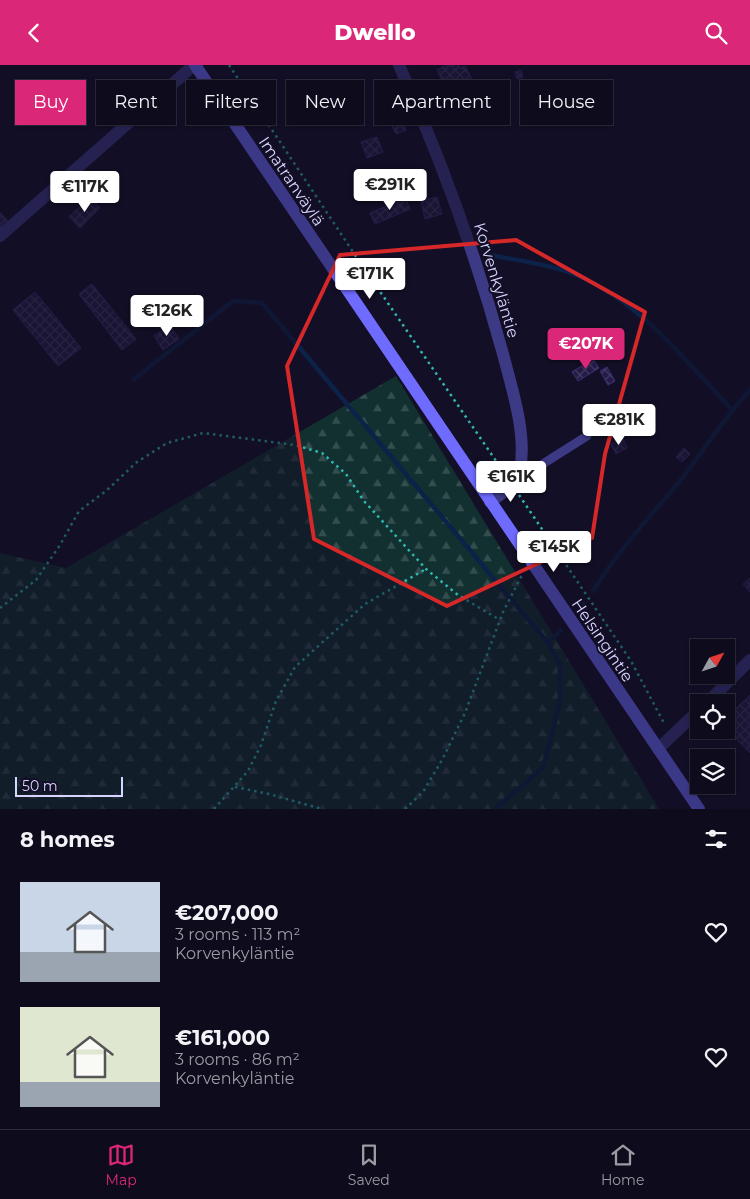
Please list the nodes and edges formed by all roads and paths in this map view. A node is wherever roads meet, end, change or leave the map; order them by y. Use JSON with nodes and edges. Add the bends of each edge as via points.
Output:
{"nodes":[{"id":1,"x":195,"y":65,"type":"edge"},
{"id":2,"x":229,"y":65,"type":"edge"},
{"id":3,"x":399,"y":65,"type":"edge"},
{"id":4,"x":0,"y":236,"type":"edge"},
{"id":5,"x":355,"y":255,"type":"dead end"},
{"id":6,"x":329,"y":265,"type":"joint"},
{"id":7,"x":587,"y":435,"type":"dead end"},
{"id":8,"x":520,"y":471,"type":"junction"},
{"id":9,"x":490,"y":502,"type":"junction"},
{"id":10,"x":530,"y":562,"type":"junction"},
{"id":11,"x":426,"y":569,"type":"junction"},
{"id":12,"x":0,"y":607,"type":"edge"},
{"id":13,"x":500,"y":620,"type":"junction"},
{"id":14,"x":750,"y":659,"type":"edge"},
{"id":15,"x":715,"y":694,"type":"edge"},
{"id":16,"x":690,"y":719,"type":"edge"},
{"id":17,"x":658,"y":749,"type":"junction"},
{"id":18,"x":234,"y":787,"type":"junction"},
{"id":19,"x":214,"y":809,"type":"edge"},
{"id":20,"x":322,"y":809,"type":"edge"},
{"id":21,"x":405,"y":809,"type":"edge"},
{"id":22,"x":699,"y":809,"type":"edge"}],
"edges":[{"from":1,"to":4,"type":"street"},
{"from":1,"to":6,"type":"main road","name":"Imatranväylä"},
{"from":2,"to":5,"type":"path"},
{"from":3,"to":8,"type":"street","name":"Korvenkyläntie","via":[[424,121],[482,281],[517,405]]},
{"from":6,"to":9,"type":"main road","name":"Helsingintie"},
{"from":7,"to":8,"type":"lane","via":[[530,472]]},
{"from":8,"to":9,"type":"street","via":[[514,483]]},
{"from":9,"to":10,"type":"main road","name":"Helsingintie"},
{"from":10,"to":13,"type":"path"},
{"from":10,"to":17,"type":"main road","name":"Helsingintie"},
{"from":11,"to":12,"type":"path","via":[[364,501],[346,474],[322,453],[295,445],[203,433],[167,443],[137,462],[80,511],[36,580]]},
{"from":11,"to":13,"type":"path","via":[[458,595]]},
{"from":11,"to":18,"type":"path","via":[[365,604],[295,667],[276,701],[248,771]]},
{"from":13,"to":21,"type":"path","via":[[465,713],[442,760],[423,792]]},
{"from":14,"to":15,"type":"street"},
{"from":16,"to":17,"type":"street"},
{"from":17,"to":22,"type":"main road","name":"Helsingintie"},
{"from":18,"to":19,"type":"path"},
{"from":18,"to":20,"type":"path","via":[[269,793]]}]}
